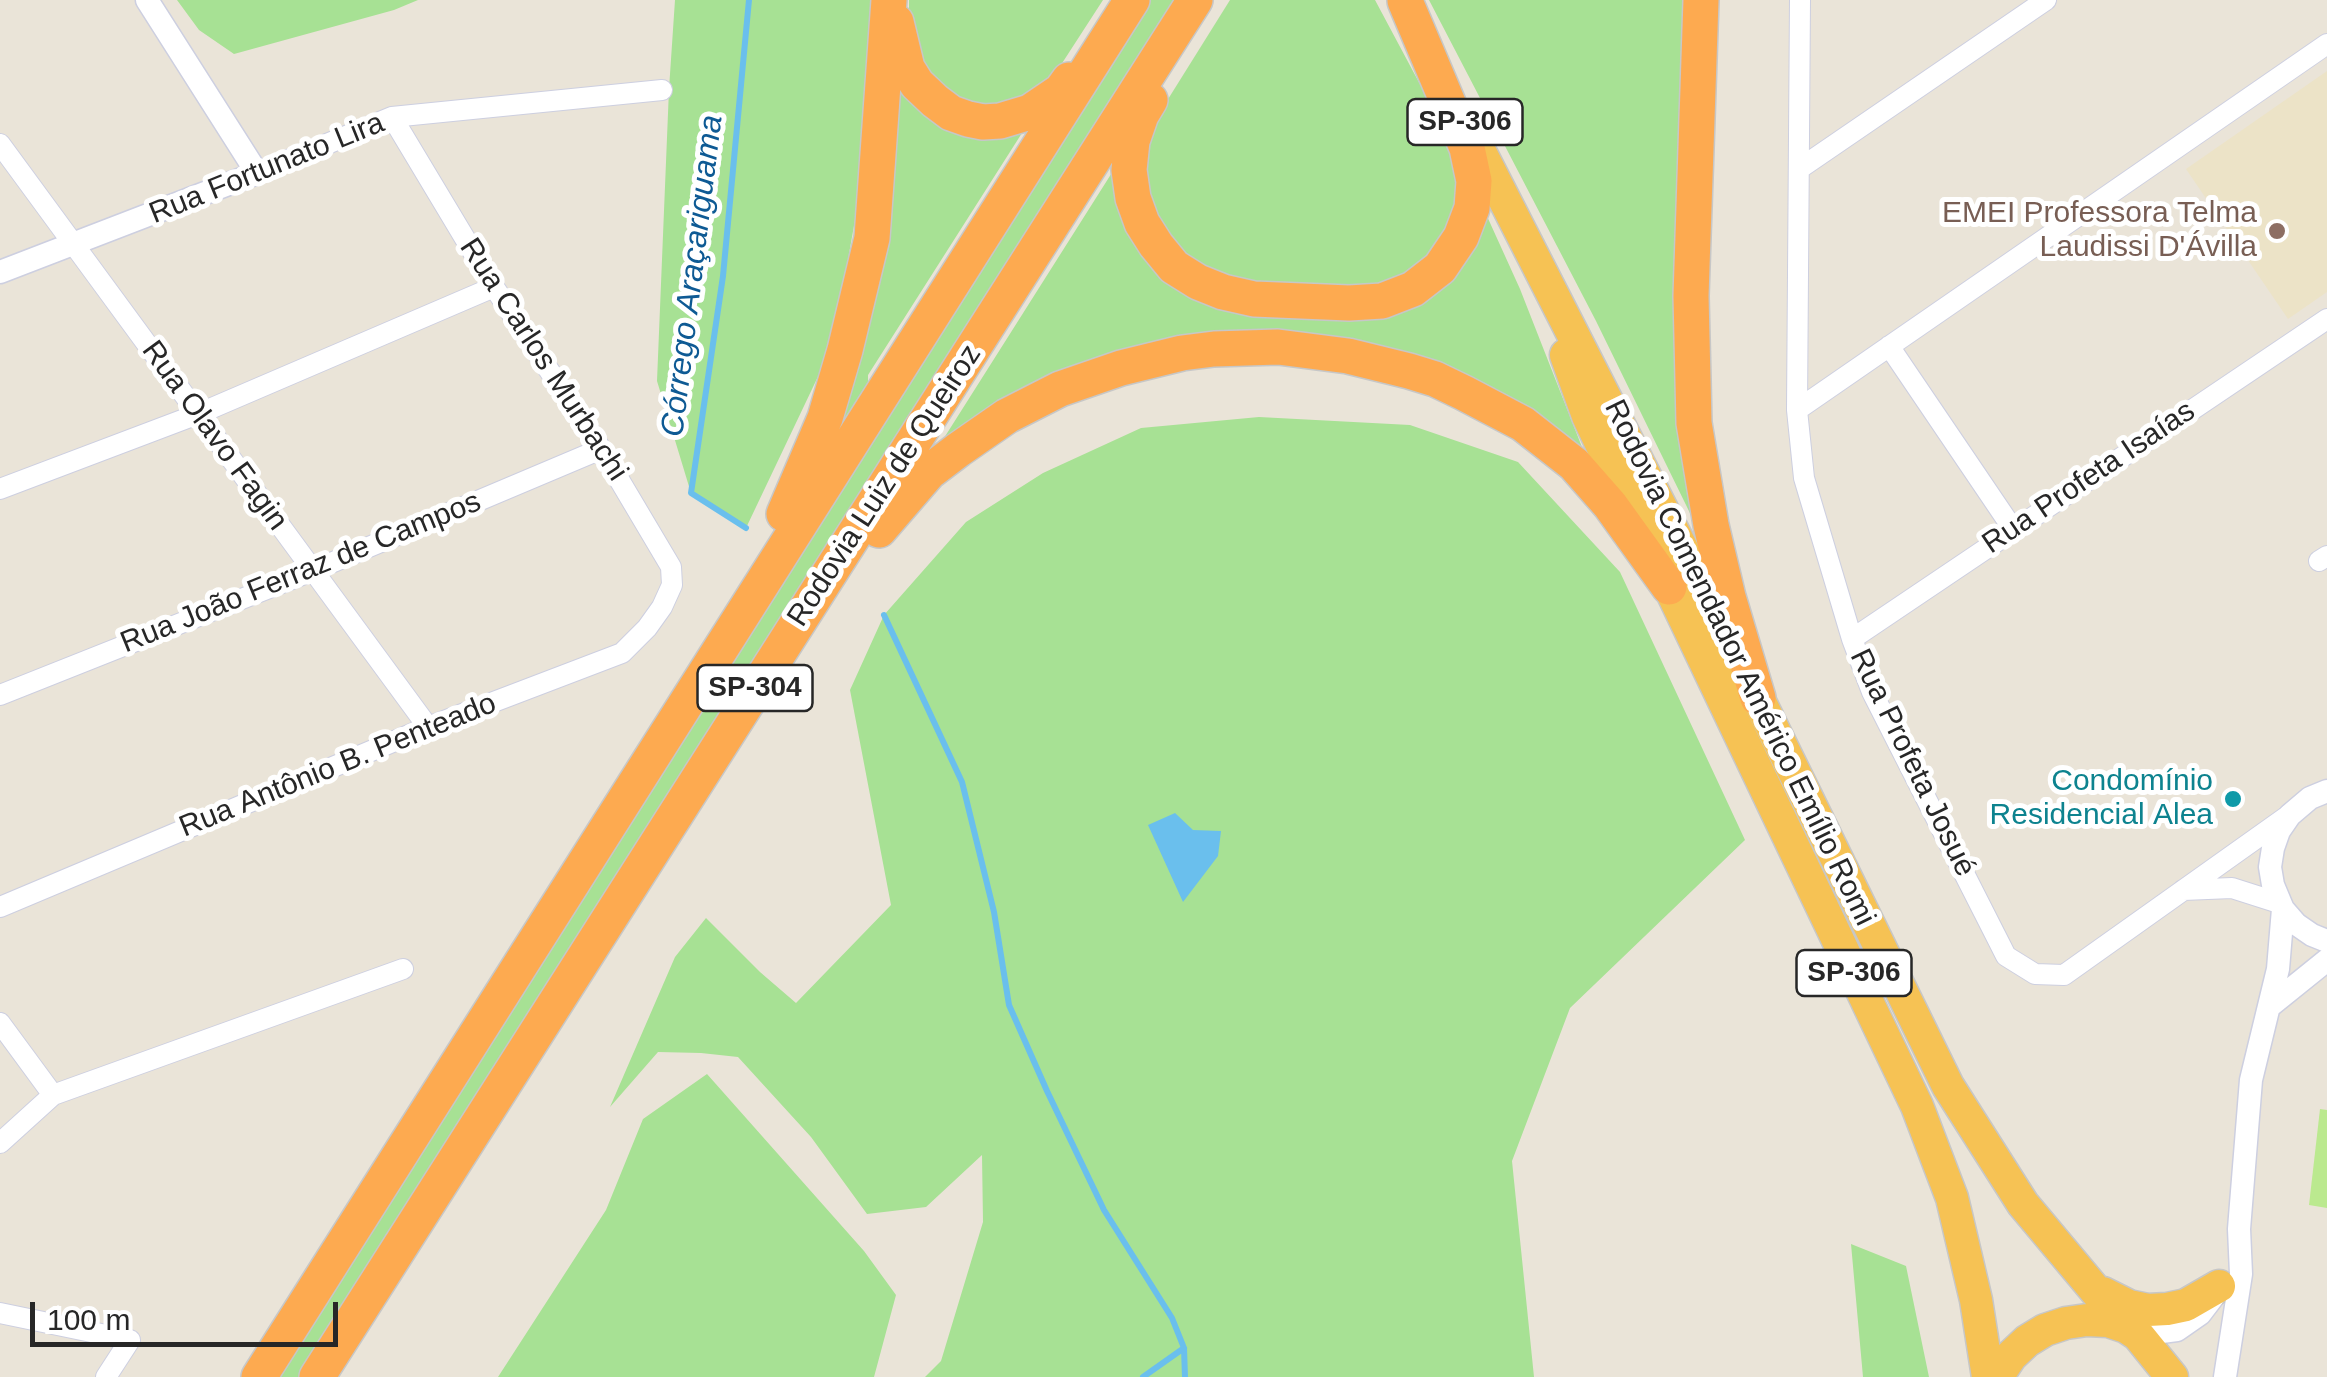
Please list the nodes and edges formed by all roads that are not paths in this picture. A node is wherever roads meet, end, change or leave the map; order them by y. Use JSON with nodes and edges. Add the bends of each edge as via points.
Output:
{"nodes":[{"id":1,"x":147,"y":0,"type":"edge"},
{"id":2,"x":891,"y":0,"type":"edge"},
{"id":3,"x":1131,"y":0,"type":"edge"},
{"id":4,"x":1196,"y":0,"type":"edge"},
{"id":5,"x":1206,"y":0,"type":"edge"},
{"id":6,"x":1701,"y":0,"type":"edge"},
{"id":7,"x":1800,"y":0,"type":"edge"},
{"id":8,"x":2046,"y":0,"type":"edge"},
{"id":9,"x":1405,"y":1,"type":"edge"},
{"id":10,"x":2327,"y":44,"type":"edge"},
{"id":11,"x":662,"y":90,"type":"dead end"},
{"id":12,"x":392,"y":118,"type":"junction"},
{"id":13,"x":0,"y":144,"type":"edge"},
{"id":14,"x":1799,"y":170,"type":"junction"},
{"id":15,"x":257,"y":173,"type":"junction"},
{"id":16,"x":1526,"y":242,"type":"junction"},
{"id":17,"x":74,"y":245,"type":"junction"},
{"id":18,"x":0,"y":272,"type":"edge"},
{"id":19,"x":494,"y":287,"type":"junction"},
{"id":20,"x":2327,"y":319,"type":"edge"},
{"id":21,"x":1889,"y":346,"type":"junction"},
{"id":22,"x":1797,"y":410,"type":"junction"},
{"id":23,"x":198,"y":414,"type":"junction"},
{"id":24,"x":602,"y":449,"type":"junction"},
{"id":25,"x":0,"y":490,"type":"edge"},
{"id":26,"x":2013,"y":529,"type":"junction"},
{"id":27,"x":312,"y":571,"type":"junction"},
{"id":28,"x":1668,"y":587,"type":"junction"},
{"id":29,"x":662,"y":607,"type":"joint"},
{"id":30,"x":1852,"y":639,"type":"junction"},
{"id":31,"x":0,"y":695,"type":"edge"},
{"id":32,"x":1758,"y":698,"type":"junction"},
{"id":33,"x":428,"y":727,"type":"junction"},
{"id":34,"x":706,"y":765,"type":"junction"},
{"id":35,"x":2327,"y":792,"type":"edge"},
{"id":36,"x":2290,"y":815,"type":"junction"},
{"id":37,"x":2183,"y":890,"type":"junction"},
{"id":38,"x":559,"y":901,"type":"junction"},
{"id":39,"x":0,"y":906,"type":"edge"},
{"id":40,"x":2281,"y":906,"type":"junction"},
{"id":41,"x":2327,"y":941,"type":"edge"},
{"id":42,"x":2327,"y":960,"type":"edge"},
{"id":43,"x":403,"y":969,"type":"dead end"},
{"id":44,"x":2270,"y":1006,"type":"junction"},
{"id":45,"x":0,"y":1022,"type":"edge"},
{"id":46,"x":52,"y":1095,"type":"junction"},
{"id":47,"x":0,"y":1143,"type":"edge"},
{"id":48,"x":2239,"y":1229,"type":"junction"},
{"id":49,"x":2219,"y":1286,"type":"junction"},
{"id":50,"x":2094,"y":1288,"type":"junction"},
{"id":51,"x":0,"y":1314,"type":"edge"},
{"id":52,"x":2124,"y":1328,"type":"junction"},
{"id":53,"x":106,"y":1377,"type":"edge"},
{"id":54,"x":258,"y":1377,"type":"edge"},
{"id":55,"x":317,"y":1377,"type":"edge"},
{"id":56,"x":1988,"y":1377,"type":"edge"},
{"id":57,"x":1997,"y":1377,"type":"edge"},
{"id":58,"x":2172,"y":1377,"type":"edge"},
{"id":59,"x":2225,"y":1377,"type":"edge"}],
"edges":[{"from":1,"to":15,"type":"street"},
{"from":2,"to":3,"type":"highway","via":[[900,47],[917,84],[951,113],[983,122],[1030,112],[1061,91]]},
{"from":2,"to":38,"type":"highway","via":[[872,238],[824,418],[786,510]]},
{"from":3,"to":38,"type":"highway","name":"Rodovia Luiz de Queiroz","number":"SP-304"},
{"from":4,"to":34,"type":"highway","name":"Rodovia Luiz de Queiroz","number":"SP-304"},
{"from":5,"to":9,"type":"highway","via":[[1132,141],[1129,170],[1142,223],[1174,266],[1223,292],[1254,300],[1349,303],[1382,301],[1440,268],[1472,208],[1467,148]]},
{"from":6,"to":32,"type":"highway","via":[[1691,296],[1694,423],[1724,579]]},
{"from":7,"to":14,"type":"street","name":"Rua Profeta Josué"},
{"from":8,"to":14,"type":"street"},
{"from":9,"to":16,"type":"highway","name":"Rodovia Comendador Américo Emílio Romi","number":"SP-306"},
{"from":10,"to":21,"type":"street"},
{"from":11,"to":12,"type":"street","name":"Rua Fortunato Lira"},
{"from":12,"to":15,"type":"street","name":"Rua Fortunato Lira"},
{"from":12,"to":19,"type":"street","name":"Rua Carlos Murbachi"},
{"from":13,"to":17,"type":"street","name":"Rua Olavo Fagin"},
{"from":14,"to":22,"type":"street","name":"Rua Profeta Josué"},
{"from":15,"to":17,"type":"street","name":"Rua Fortunato Lira"},
{"from":16,"to":28,"type":"highway","name":"Rodovia Comendador Américo Emílio Romi","number":"SP-306","via":[[1588,416]]},
{"from":16,"to":32,"type":"highway","name":"Rodovia Comendador Américo Emílio Romi","number":"SP-306"},
{"from":17,"to":18,"type":"street","name":"Rua Fortunato Lira"},
{"from":17,"to":23,"type":"street","name":"Rua Olavo Fagin"},
{"from":19,"to":23,"type":"street"},
{"from":19,"to":24,"type":"street","name":"Rua Carlos Murbachi"},
{"from":20,"to":26,"type":"street","name":"Rua Profeta Isaías"},
{"from":21,"to":22,"type":"street"},
{"from":21,"to":26,"type":"street"},
{"from":22,"to":30,"type":"street","name":"Rua Profeta Josué","via":[[1804,478]]},
{"from":23,"to":25,"type":"street"},
{"from":23,"to":27,"type":"street","name":"Rua Olavo Fagin"},
{"from":24,"to":27,"type":"street","name":"Rua João Ferraz de Campos"},
{"from":24,"to":29,"type":"street","name":"Rua Carlos Murbachi","via":[[671,567]]},
{"from":26,"to":30,"type":"street","name":"Rua Profeta Isaías"},
{"from":27,"to":31,"type":"street","name":"Rua João Ferraz de Campos"},
{"from":27,"to":33,"type":"street","name":"Rua Olavo Fagin"},
{"from":28,"to":34,"type":"highway","via":[[1574,464],[1523,424],[1464,393],[1379,362],[1313,351],[1182,353],[1060,388],[1007,416],[930,472],[863,551]]},
{"from":28,"to":56,"type":"highway","name":"Rodovia Comendador Américo Emílio Romi","number":"SP-306","via":[[1917,1106],[1952,1198]]},
{"from":29,"to":33,"type":"street","name":"Rua Antônio B. Penteado","via":[[622,653]]},
{"from":30,"to":37,"type":"street","name":"Rua Profeta Josué","via":[[1872,692],[2006,956],[2035,974],[2064,974]]},
{"from":32,"to":50,"type":"highway","name":"Rodovia Comendador Américo Emílio Romi","number":"SP-306","via":[[1948,1086],[2023,1204]]},
{"from":33,"to":39,"type":"street","name":"Rua Antônio B. Penteado"},
{"from":34,"to":55,"type":"highway","name":"Rodovia Luiz de Queiroz","number":"SP-304"},
{"from":35,"to":36,"type":"street"},
{"from":36,"to":37,"type":"street","name":"Rua Profeta Josué"},
{"from":36,"to":40,"type":"street","via":[[2270,867]]},
{"from":37,"to":40,"type":"street","via":[[2232,888]]},
{"from":38,"to":54,"type":"highway","name":"Rodovia Luiz de Queiroz","number":"SP-304"},
{"from":40,"to":41,"type":"street","via":[[2296,924]]},
{"from":40,"to":44,"type":"street"},
{"from":42,"to":44,"type":"street"},
{"from":43,"to":46,"type":"street"},
{"from":44,"to":48,"type":"street","via":[[2251,1080]]},
{"from":45,"to":46,"type":"street"},
{"from":46,"to":47,"type":"street"},
{"from":48,"to":49,"type":"street"},
{"from":48,"to":59,"type":"street","via":[[2241,1274]]},
{"from":49,"to":50,"type":"highway","via":[[2167,1310],[2129,1306]]},
{"from":49,"to":52,"type":"street","via":[[2200,1314],[2177,1330]]},
{"from":50,"to":52,"type":"highway","name":"Rodovia Comendador Américo Emílio Romi","number":"SP-306"},
{"from":51,"to":53,"type":"street","via":[[130,1340]]},
{"from":52,"to":57,"type":"highway","via":[[2087,1320],[2045,1330],[2011,1356]]},
{"from":52,"to":58,"type":"highway","name":"Rodovia Comendador Américo Emílio Romi","number":"SP-306"}]}
